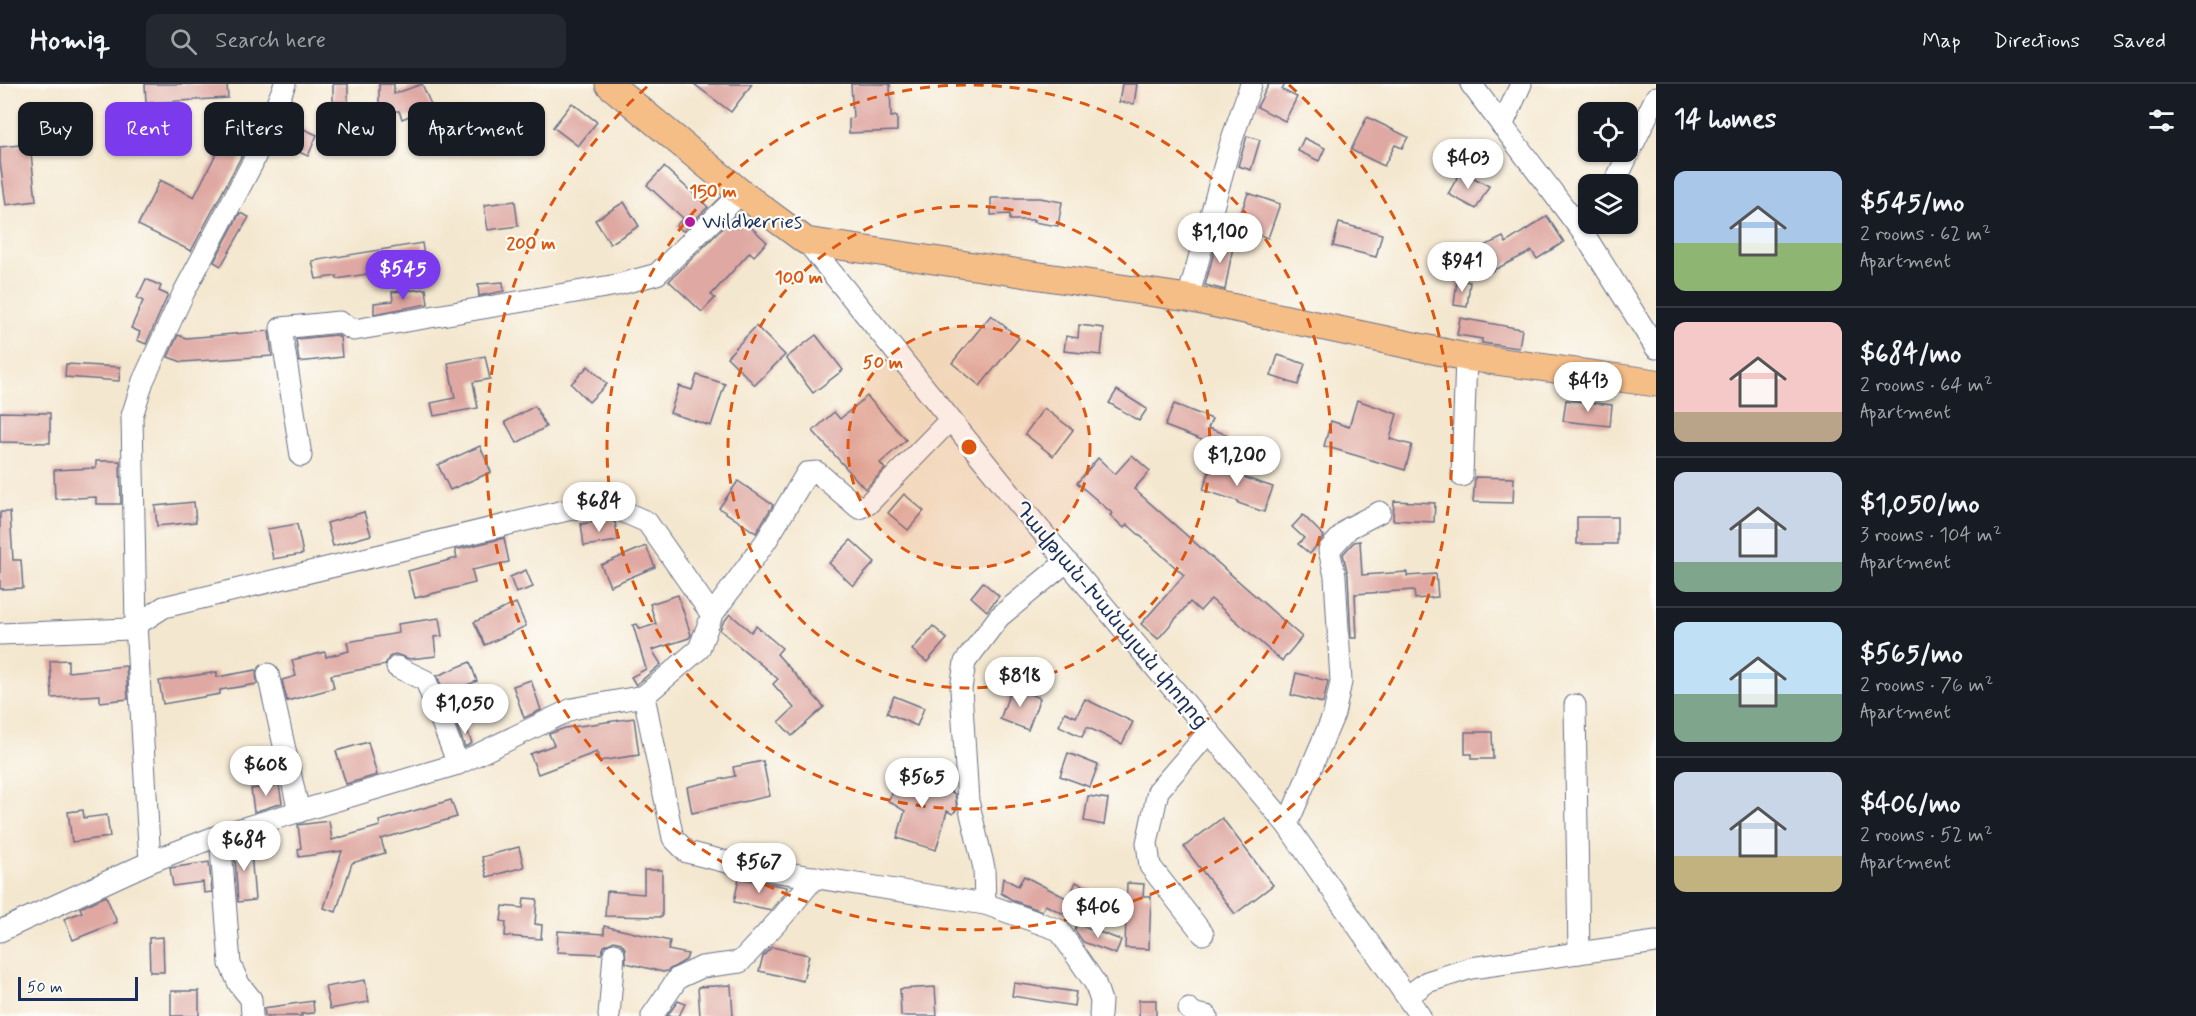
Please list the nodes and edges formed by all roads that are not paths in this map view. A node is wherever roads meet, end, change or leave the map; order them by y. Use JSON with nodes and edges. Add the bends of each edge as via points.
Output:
{"nodes":[{"id":1,"x":285,"y":84,"type":"edge"},
{"id":2,"x":609,"y":84,"type":"edge"},
{"id":3,"x":1251,"y":84,"type":"edge"},
{"id":4,"x":1471,"y":84,"type":"edge"},
{"id":5,"x":1521,"y":84,"type":"edge"},
{"id":6,"x":1656,"y":97,"type":"edge"},
{"id":7,"x":1502,"y":126,"type":"junction"},
{"id":8,"x":1619,"y":174,"type":"edge"},
{"id":9,"x":741,"y":193,"type":"junction"},
{"id":10,"x":1578,"y":219,"type":"edge"},
{"id":11,"x":1589,"y":234,"type":"edge"},
{"id":12,"x":806,"y":241,"type":"junction"},
{"id":13,"x":1188,"y":298,"type":"junction"},
{"id":14,"x":1656,"y":348,"type":"edge"},
{"id":15,"x":1466,"y":357,"type":"junction"},
{"id":16,"x":1656,"y":383,"type":"edge"},
{"id":17,"x":950,"y":420,"type":"junction"},
{"id":18,"x":301,"y":456,"type":"dead end"},
{"id":19,"x":1462,"y":476,"type":"dead end"},
{"id":20,"x":1380,"y":512,"type":"dead end"},
{"id":21,"x":1066,"y":562,"type":"junction"},
{"id":22,"x":712,"y":615,"type":"junction"},
{"id":23,"x":136,"y":624,"type":"junction"},
{"id":24,"x":0,"y":634,"type":"edge"},
{"id":25,"x":398,"y":668,"type":"dead end"},
{"id":26,"x":268,"y":674,"type":"dead end"},
{"id":27,"x":644,"y":696,"type":"junction"},
{"id":28,"x":1575,"y":705,"type":"dead end"},
{"id":29,"x":1208,"y":733,"type":"junction"},
{"id":30,"x":458,"y":764,"type":"junction"},
{"id":31,"x":299,"y":812,"type":"junction"},
{"id":32,"x":1287,"y":825,"type":"junction"},
{"id":33,"x":220,"y":835,"type":"junction"},
{"id":34,"x":150,"y":862,"type":"junction"},
{"id":35,"x":815,"y":877,"type":"junction"},
{"id":36,"x":985,"y":904,"type":"junction"},
{"id":37,"x":0,"y":931,"type":"edge"},
{"id":38,"x":1203,"y":934,"type":"dead end"},
{"id":39,"x":1656,"y":942,"type":"edge"},
{"id":40,"x":1579,"y":953,"type":"junction"},
{"id":41,"x":614,"y":954,"type":"dead end"},
{"id":42,"x":1408,"y":996,"type":"junction"},
{"id":43,"x":252,"y":1016,"type":"edge"},
{"id":44,"x":609,"y":1016,"type":"edge"},
{"id":45,"x":652,"y":1016,"type":"edge"},
{"id":46,"x":1100,"y":1016,"type":"edge"},
{"id":47,"x":1420,"y":1016,"type":"edge"}],
"edges":[{"from":1,"to":23,"type":"street","via":[[252,164],[184,292],[147,372],[132,416]]},
{"from":2,"to":9,"type":"main road"},
{"from":3,"to":13,"type":"street"},
{"from":4,"to":7,"type":"street"},
{"from":5,"to":7,"type":"street"},
{"from":6,"to":8,"type":"street"},
{"from":7,"to":10,"type":"street"},
{"from":9,"to":12,"type":"main road"},
{"from":9,"to":18,"type":"street","via":[[657,274],[617,285],[354,330],[339,322],[281,328]]},
{"from":11,"to":14,"type":"street"},
{"from":12,"to":13,"type":"main road"},
{"from":12,"to":17,"type":"street","name":"Դավթյան-Խանայան փողոց"},
{"from":13,"to":15,"type":"main road"},
{"from":15,"to":16,"type":"main road"},
{"from":15,"to":19,"type":"street"},
{"from":17,"to":21,"type":"street","name":"Դավթյան-Խանայան փողոց"},
{"from":17,"to":22,"type":"street","via":[[868,504],[859,508],[817,472],[807,473],[766,542]]},
{"from":20,"to":32,"type":"street","via":[[1349,528],[1329,550],[1335,576],[1341,682],[1334,714]]},
{"from":21,"to":29,"type":"street","name":"Դավթյան-Խանայան փողոց"},
{"from":21,"to":36,"type":"street","via":[[999,616],[965,662],[961,689],[968,801],[984,868]]},
{"from":22,"to":23,"type":"street","via":[[647,522],[601,502],[164,607]]},
{"from":22,"to":27,"type":"street","via":[[699,649]]},
{"from":23,"to":24,"type":"street","via":[[130,629]]},
{"from":23,"to":34,"type":"street"},
{"from":25,"to":30,"type":"street","via":[[426,681]]},
{"from":26,"to":31,"type":"street"},
{"from":27,"to":30,"type":"street","via":[[572,709]]},
{"from":27,"to":35,"type":"street","via":[[673,838],[687,852],[747,867]]},
{"from":28,"to":40,"type":"street"},
{"from":29,"to":32,"type":"street","name":"Դավթյան-Խանայան փողոց"},
{"from":29,"to":38,"type":"street","via":[[1158,791],[1147,843],[1150,866]]},
{"from":30,"to":31,"type":"street"},
{"from":31,"to":33,"type":"street"},
{"from":32,"to":42,"type":"street","name":"Դավթյան-Խանայան փողոց"},
{"from":33,"to":34,"type":"street"},
{"from":33,"to":43,"type":"street","via":[[230,964],[238,984],[251,999]]},
{"from":34,"to":37,"type":"street"},
{"from":35,"to":36,"type":"street"},
{"from":35,"to":45,"type":"street","via":[[740,962],[702,968],[678,978]]},
{"from":36,"to":46,"type":"street","via":[[1059,930],[1095,983],[1101,1001]]},
{"from":39,"to":40,"type":"street"},
{"from":40,"to":42,"type":"street","via":[[1471,968],[1427,982]]},
{"from":41,"to":44,"type":"street"},
{"from":42,"to":47,"type":"street","name":"Դավթյան-Խանայան փողոց"}]}
